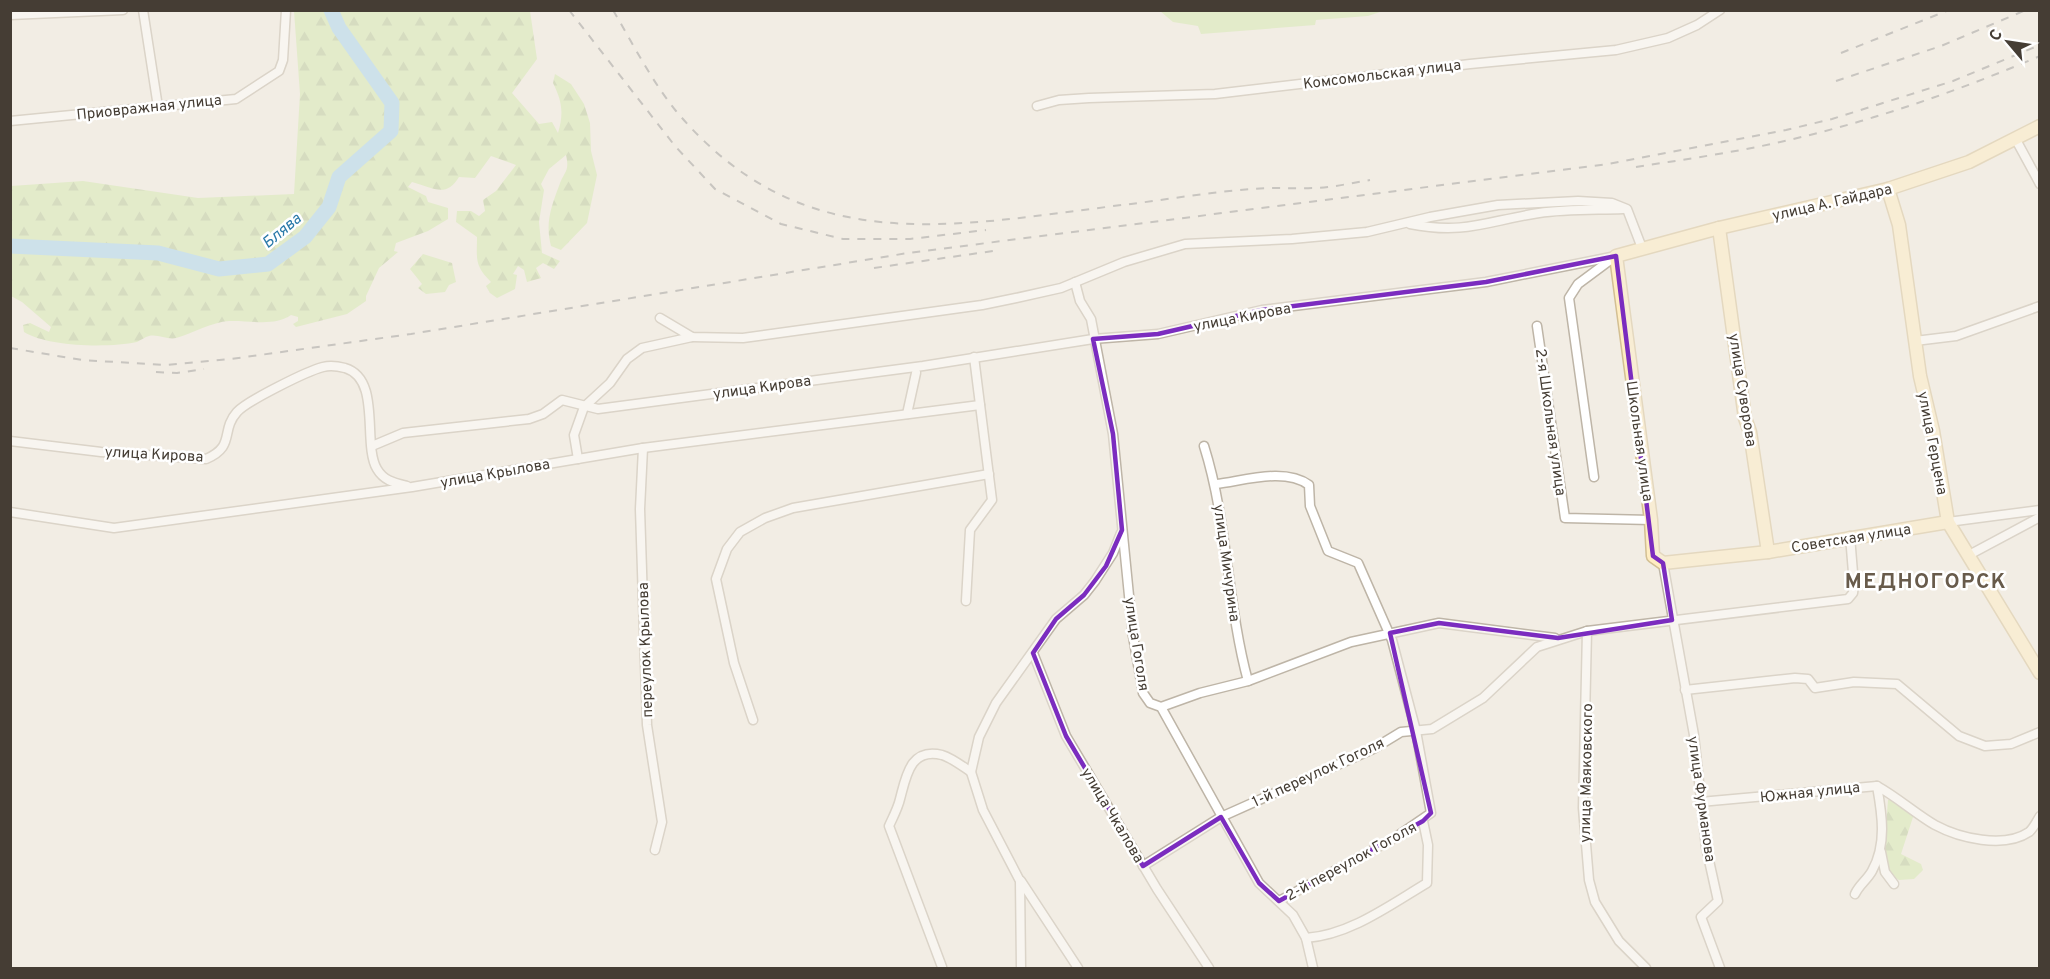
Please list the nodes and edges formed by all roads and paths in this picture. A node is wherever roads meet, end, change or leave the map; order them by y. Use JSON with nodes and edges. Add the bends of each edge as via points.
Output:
{"nodes":[{"id":1,"x":123,"y":10,"type":"edge"},
{"id":2,"x":143,"y":10,"type":"edge"},
{"id":3,"x":286,"y":10,"type":"edge"},
{"id":4,"x":1720,"y":10,"type":"edge"},
{"id":5,"x":10,"y":15,"type":"edge"},
{"id":6,"x":1037,"y":106,"type":"dead end"},
{"id":7,"x":158,"y":107,"type":"junction"},
{"id":8,"x":10,"y":120,"type":"edge"},
{"id":9,"x":2040,"y":126,"type":"edge"},
{"id":10,"x":2015,"y":138,"type":"junction"},
{"id":11,"x":2040,"y":184,"type":"edge"},
{"id":12,"x":1888,"y":189,"type":"junction"},
{"id":13,"x":1628,"y":209,"type":"junction"},
{"id":14,"x":1409,"y":224,"type":"junction"},
{"id":15,"x":1719,"y":228,"type":"junction"},
{"id":16,"x":1642,"y":248,"type":"junction"},
{"id":17,"x":1616,"y":256,"type":"junction"},
{"id":18,"x":1075,"y":282,"type":"junction"},
{"id":19,"x":2040,"y":306,"type":"edge"},
{"id":20,"x":660,"y":318,"type":"dead end"},
{"id":21,"x":1537,"y":326,"type":"dead end"},
{"id":22,"x":692,"y":337,"type":"junction"},
{"id":23,"x":1093,"y":339,"type":"junction"},
{"id":24,"x":1914,"y":341,"type":"junction"},
{"id":25,"x":974,"y":357,"type":"junction"},
{"id":26,"x":916,"y":374,"type":"dead end"},
{"id":27,"x":980,"y":405,"type":"junction"},
{"id":28,"x":584,"y":407,"type":"junction"},
{"id":29,"x":907,"y":414,"type":"junction"},
{"id":30,"x":10,"y":441,"type":"edge"},
{"id":31,"x":372,"y":446,"type":"junction"},
{"id":32,"x":1204,"y":446,"type":"dead end"},
{"id":33,"x":643,"y":448,"type":"junction"},
{"id":34,"x":578,"y":459,"type":"junction"},
{"id":35,"x":989,"y":474,"type":"junction"},
{"id":36,"x":1594,"y":477,"type":"dead end"},
{"id":37,"x":1216,"y":484,"type":"junction"},
{"id":38,"x":412,"y":487,"type":"junction"},
{"id":39,"x":2040,"y":510,"type":"edge"},
{"id":40,"x":10,"y":512,"type":"edge"},
{"id":41,"x":2040,"y":517,"type":"edge"},
{"id":42,"x":1651,"y":520,"type":"junction"},
{"id":43,"x":1948,"y":522,"type":"junction"},
{"id":44,"x":1122,"y":530,"type":"junction"},
{"id":45,"x":1850,"y":536,"type":"junction"},
{"id":46,"x":1768,"y":552,"type":"junction"},
{"id":47,"x":1969,"y":555,"type":"junction"},
{"id":48,"x":1663,"y":563,"type":"junction"},
{"id":49,"x":966,"y":601,"type":"dead end"},
{"id":50,"x":1672,"y":620,"type":"junction"},
{"id":51,"x":1587,"y":631,"type":"junction"},
{"id":52,"x":1392,"y":632,"type":"junction"},
{"id":53,"x":1558,"y":638,"type":"junction"},
{"id":54,"x":1033,"y":653,"type":"junction"},
{"id":55,"x":2040,"y":674,"type":"edge"},
{"id":56,"x":1248,"y":681,"type":"junction"},
{"id":57,"x":1685,"y":690,"type":"junction"},
{"id":58,"x":1161,"y":707,"type":"junction"},
{"id":59,"x":753,"y":720,"type":"dead end"},
{"id":60,"x":1416,"y":731,"type":"junction"},
{"id":61,"x":2040,"y":732,"type":"edge"},
{"id":62,"x":971,"y":772,"type":"junction"},
{"id":63,"x":1877,"y":786,"type":"junction"},
{"id":64,"x":1700,"y":802,"type":"junction"},
{"id":65,"x":2040,"y":816,"type":"edge"},
{"id":66,"x":1221,"y":817,"type":"junction"},
{"id":67,"x":1423,"y":821,"type":"junction"},
{"id":68,"x":656,"y":850,"type":"dead end"},
{"id":69,"x":1881,"y":852,"type":"junction"},
{"id":70,"x":1143,"y":866,"type":"junction"},
{"id":71,"x":1020,"y":880,"type":"junction"},
{"id":72,"x":1894,"y":884,"type":"dead end"},
{"id":73,"x":1855,"y":894,"type":"dead end"},
{"id":74,"x":1279,"y":900,"type":"junction"},
{"id":75,"x":1306,"y":938,"type":"junction"},
{"id":76,"x":942,"y":967,"type":"edge"},
{"id":77,"x":1021,"y":969,"type":"edge"},
{"id":78,"x":1078,"y":969,"type":"edge"},
{"id":79,"x":1209,"y":969,"type":"edge"},
{"id":80,"x":1313,"y":969,"type":"edge"},
{"id":81,"x":1646,"y":969,"type":"edge"},
{"id":82,"x":1720,"y":969,"type":"edge"}],
"edges":[{"from":1,"to":5,"type":"street"},
{"from":2,"to":7,"type":"street"},
{"from":3,"to":7,"type":"street","name":"Приовражная улица","via":[[279,71],[236,99]]},
{"from":4,"to":6,"type":"street","name":"Комсомольская улица","via":[[1668,38],[1616,50],[1215,94],[1059,100]]},
{"from":7,"to":8,"type":"street","name":"Приовражная улица"},
{"from":9,"to":10,"type":"street","name":"улица А. Гайдара"},
{"from":10,"to":11,"type":"street"},
{"from":10,"to":12,"type":"street","name":"улица А. Гайдара","via":[[1969,162]]},
{"from":12,"to":15,"type":"street","name":"улица А. Гайдара"},
{"from":12,"to":24,"type":"street","name":"улица Герцена","via":[[1899,225]]},
{"from":13,"to":14,"type":"street","via":[[1540,213],[1468,229]]},
{"from":13,"to":14,"type":"street","via":[[1612,202],[1498,205]]},
{"from":13,"to":16,"type":"street"},
{"from":14,"to":18,"type":"street","via":[[1292,239],[1185,244]]},
{"from":15,"to":16,"type":"street","name":"улица А. Гайдара"},
{"from":15,"to":46,"type":"street","name":"улица Суворова"},
{"from":16,"to":17,"type":"street","name":"улица А. Гайдара"},
{"from":17,"to":23,"type":"street","name":"улица Кирова","via":[[1486,282],[1262,310],[1158,334]]},
{"from":17,"to":36,"type":"street","via":[[1578,284],[1569,298]]},
{"from":17,"to":42,"type":"street","name":"Школьная улица"},
{"from":18,"to":22,"type":"street","via":[[982,305],[743,338]]},
{"from":18,"to":23,"type":"street","name":"улица Гоголя","via":[[1091,319]]},
{"from":19,"to":24,"type":"street","via":[[1956,336]]},
{"from":20,"to":22,"type":"street"},
{"from":21,"to":42,"type":"street","name":"2-я Школьная улица","via":[[1565,518]]},
{"from":22,"to":28,"type":"street","via":[[642,348]]},
{"from":23,"to":25,"type":"street","name":"улица Кирова"},
{"from":23,"to":44,"type":"street","name":"улица Гоголя","via":[[1113,434]]},
{"from":24,"to":43,"type":"street","name":"улица Герцена"},
{"from":25,"to":27,"type":"street"},
{"from":25,"to":28,"type":"street","name":"улица Кирова","via":[[598,409]]},
{"from":26,"to":29,"type":"street"},
{"from":27,"to":29,"type":"street","name":"улица Крылова"},
{"from":27,"to":35,"type":"street"},
{"from":28,"to":31,"type":"street","name":"улица Кирова","via":[[562,400],[529,419],[403,434]]},
{"from":28,"to":34,"type":"street","via":[[574,435]]},
{"from":29,"to":33,"type":"street","name":"улица Крылова"},
{"from":30,"to":31,"type":"street","name":"улица Кирова","via":[[206,459],[220,453],[237,412],[298,378],[335,365],[349,369],[364,385]]},
{"from":31,"to":38,"type":"street","via":[[375,468],[388,481]]},
{"from":32,"to":37,"type":"street","name":"улица Мичурина"},
{"from":33,"to":34,"type":"street","name":"улица Крылова"},
{"from":33,"to":68,"type":"street","name":"переулок Крылова","via":[[640,509],[647,725],[662,822]]},
{"from":34,"to":38,"type":"street","name":"улица Крылова"},
{"from":35,"to":49,"type":"street","via":[[992,500],[970,530]]},
{"from":35,"to":59,"type":"street","via":[[793,508],[740,532],[727,549],[716,579],[734,663]]},
{"from":37,"to":52,"type":"street","via":[[1284,476],[1309,485],[1310,506],[1328,551],[1358,563]]},
{"from":37,"to":56,"type":"street","name":"улица Мичурина","via":[[1235,622]]},
{"from":38,"to":40,"type":"street","name":"улица Крылова","via":[[114,528]]},
{"from":39,"to":43,"type":"street","name":"Советская улица"},
{"from":41,"to":47,"type":"street"},
{"from":42,"to":48,"type":"street","name":"Школьная улица","via":[[1653,556]]},
{"from":43,"to":45,"type":"street","name":"Советская улица"},
{"from":43,"to":47,"type":"street","name":"улица Герцена"},
{"from":44,"to":54,"type":"street","via":[[1095,581],[1056,619]]},
{"from":44,"to":58,"type":"street","name":"улица Гоголя","via":[[1143,693],[1149,703]]},
{"from":45,"to":46,"type":"street","name":"Советская улица"},
{"from":45,"to":50,"type":"street","via":[[1854,585],[1848,599]]},
{"from":46,"to":48,"type":"street","name":"Советская улица"},
{"from":47,"to":55,"type":"street","name":"улица Герцена"},
{"from":48,"to":50,"type":"street","name":"Школьная улица"},
{"from":50,"to":51,"type":"street"},
{"from":50,"to":57,"type":"street","name":"улица Фурманова"},
{"from":51,"to":53,"type":"street"},
{"from":51,"to":81,"type":"street","name":"улица Маяковского","via":[[1583,808],[1589,880],[1595,902],[1619,941]]},
{"from":52,"to":53,"type":"street","via":[[1439,623]]},
{"from":52,"to":56,"type":"street","via":[[1351,642]]},
{"from":52,"to":60,"type":"street"},
{"from":53,"to":60,"type":"street","name":"1-й переулок Гоголя","via":[[1537,647],[1482,698],[1432,729]]},
{"from":54,"to":62,"type":"street","via":[[996,703],[979,737]]},
{"from":54,"to":70,"type":"street","name":"улица Чкалова","via":[[1066,736]]},
{"from":56,"to":58,"type":"street"},
{"from":57,"to":61,"type":"street","via":[[1795,678],[1808,680],[1815,688],[1854,682],[1897,684],[1959,736],[1985,746],[2011,744]]},
{"from":57,"to":64,"type":"street","name":"улица Фурманова"},
{"from":58,"to":66,"type":"street","name":"улица Гоголя"},
{"from":60,"to":66,"type":"street","name":"1-й переулок Гоголя","via":[[1401,732],[1373,749]]},
{"from":60,"to":67,"type":"street","via":[[1431,813]]},
{"from":62,"to":71,"type":"street","via":[[983,810]]},
{"from":62,"to":76,"type":"street","via":[[943,755],[927,754],[916,759],[904,776],[900,801],[889,826]]},
{"from":63,"to":64,"type":"street","name":"Южная улица"},
{"from":63,"to":65,"type":"street","name":"Южная улица","via":[[1903,800],[1933,824],[1961,837],[1998,841],[2029,831]]},
{"from":63,"to":69,"type":"street","via":[[1882,813]]},
{"from":64,"to":82,"type":"street","name":"улица Фурманова","via":[[1718,901],[1701,917]]},
{"from":66,"to":70,"type":"street","name":"1-й переулок Гоголя"},
{"from":66,"to":74,"type":"street","name":"улица Гоголя","via":[[1259,883]]},
{"from":67,"to":74,"type":"street","name":"2-й переулок Гоголя"},
{"from":67,"to":75,"type":"street","via":[[1428,845],[1427,884],[1326,937]]},
{"from":69,"to":72,"type":"street","via":[[1885,872]]},
{"from":69,"to":73,"type":"street"},
{"from":70,"to":79,"type":"street","name":"улица Чкалова"},
{"from":71,"to":77,"type":"street"},
{"from":71,"to":78,"type":"street"},
{"from":74,"to":75,"type":"street","name":"улица Гоголя"},
{"from":75,"to":80,"type":"street","name":"улица Гоголя"}]}
